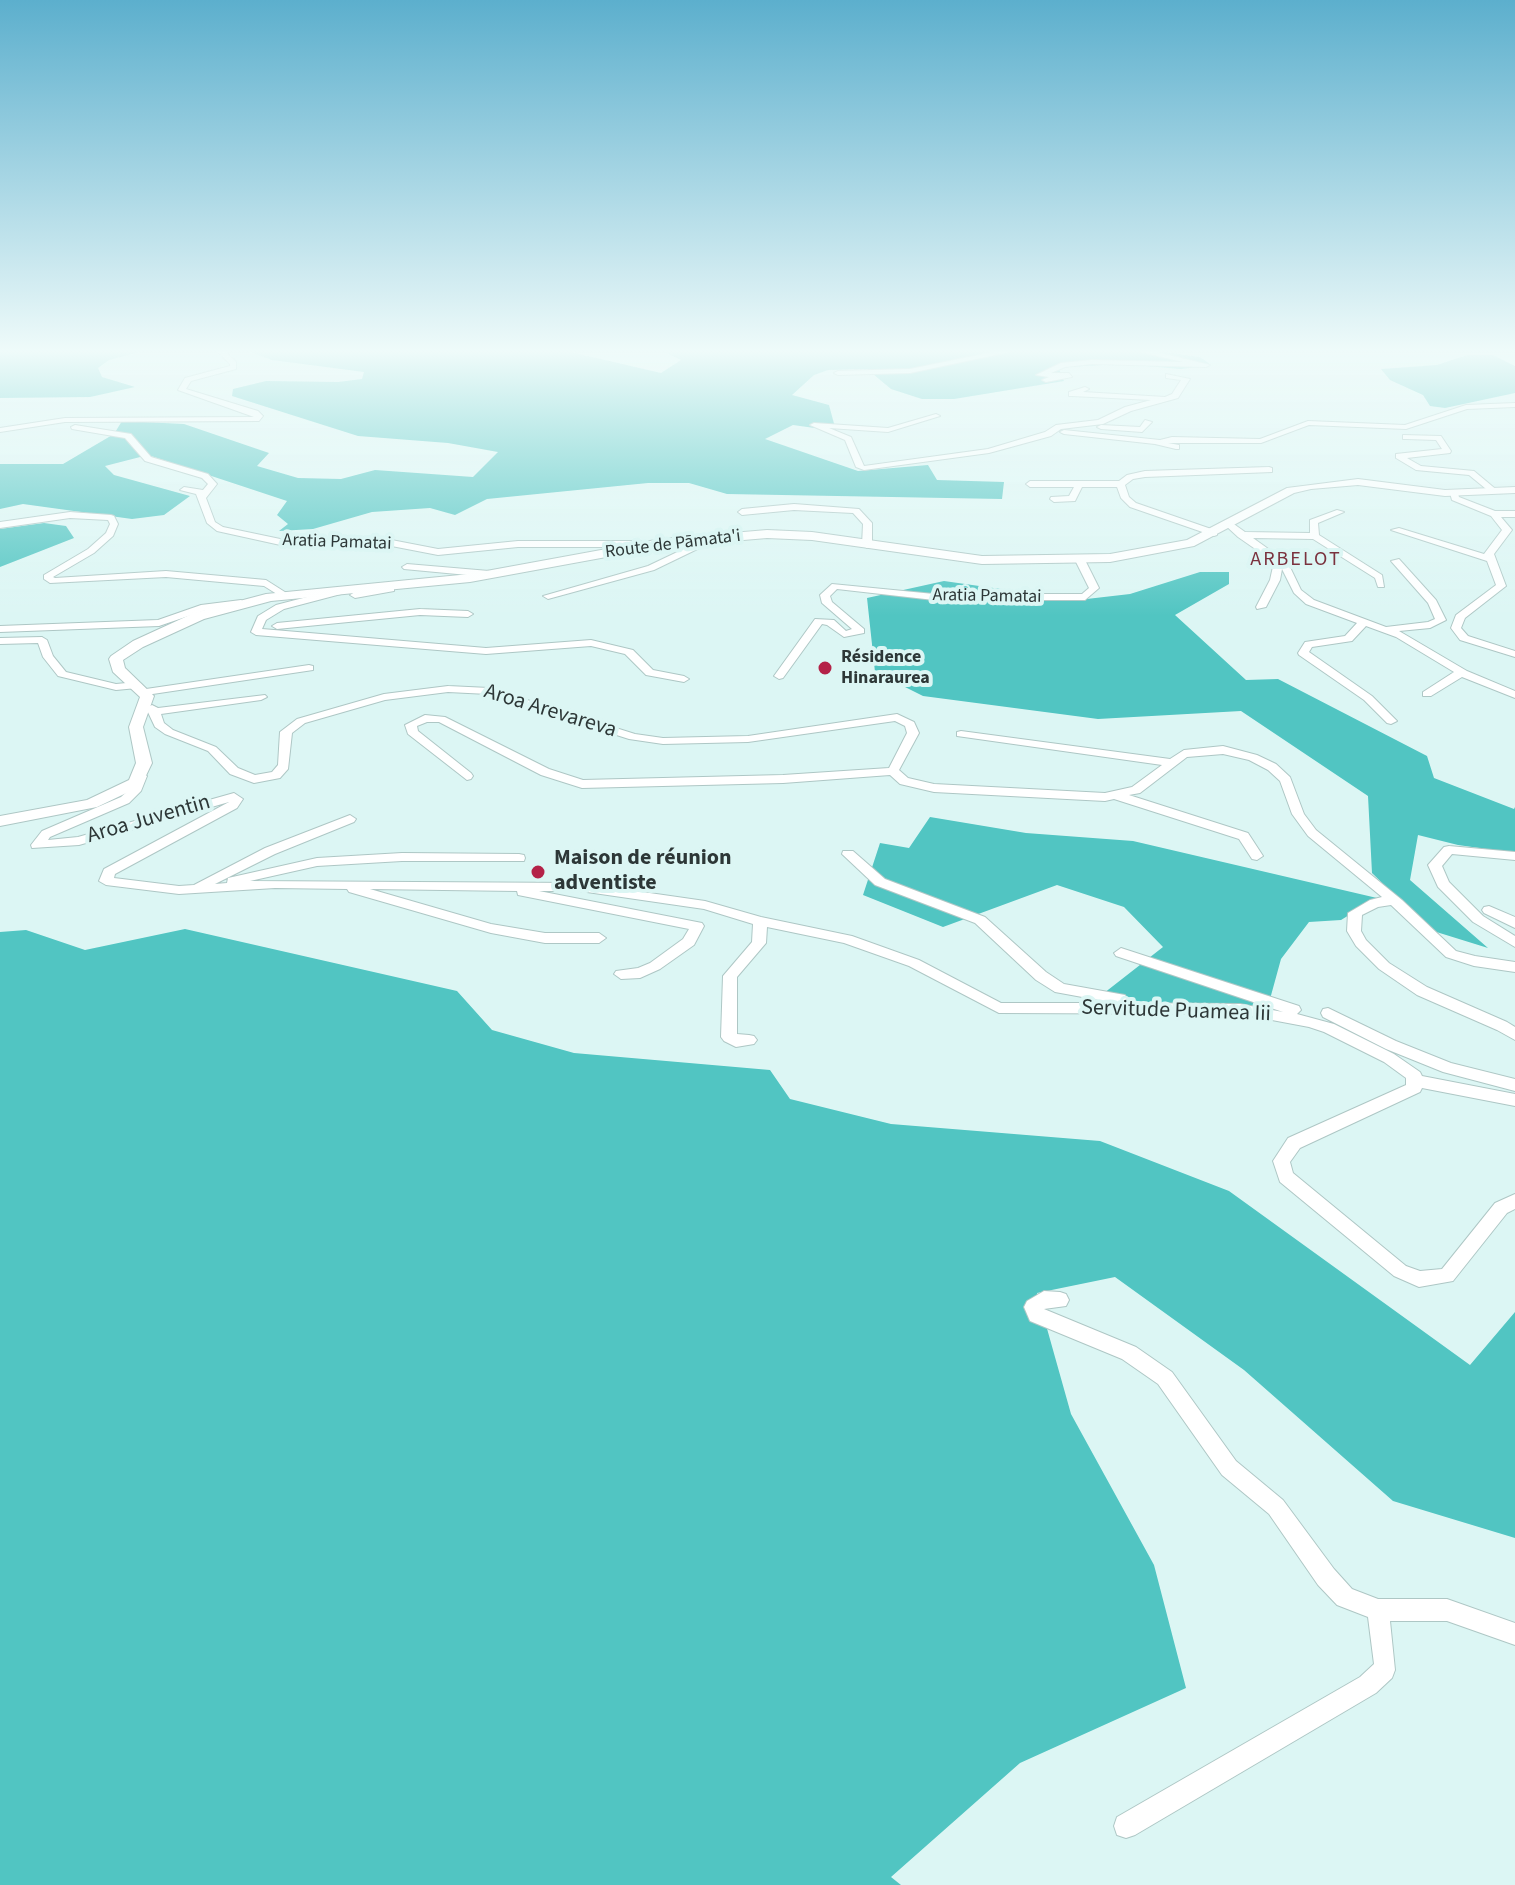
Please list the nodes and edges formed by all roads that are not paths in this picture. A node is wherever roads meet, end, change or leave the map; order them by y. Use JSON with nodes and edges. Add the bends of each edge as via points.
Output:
{"nodes":[{"id":1,"x":131,"y":440,"type":"edge"},
{"id":2,"x":848,"y":440,"type":"edge"},
{"id":3,"x":1020,"y":440,"type":"edge"},
{"id":4,"x":1123,"y":440,"type":"edge"},
{"id":5,"x":1264,"y":440,"type":"edge"},
{"id":6,"x":1439,"y":440,"type":"edge"},
{"id":7,"x":1158,"y":442,"type":"junction"},
{"id":8,"x":1176,"y":447,"type":"dead end"},
{"id":9,"x":1399,"y":456,"type":"junction"},
{"id":10,"x":1452,"y":456,"type":"dead end"},
{"id":11,"x":1269,"y":467,"type":"dead end"},
{"id":12,"x":1030,"y":484,"type":"dead end"},
{"id":13,"x":1079,"y":484,"type":"junction"},
{"id":14,"x":1121,"y":484,"type":"junction"},
{"id":15,"x":184,"y":490,"type":"dead end"},
{"id":16,"x":1515,"y":490,"type":"edge"},
{"id":17,"x":1494,"y":491,"type":"junction"},
{"id":18,"x":1454,"y":493,"type":"junction"},
{"id":19,"x":203,"y":496,"type":"junction"},
{"id":20,"x":1054,"y":499,"type":"dead end"},
{"id":21,"x":742,"y":512,"type":"dead end"},
{"id":22,"x":1340,"y":512,"type":"dead end"},
{"id":23,"x":1494,"y":514,"type":"junction"},
{"id":24,"x":1515,"y":514,"type":"edge"},
{"id":25,"x":1228,"y":524,"type":"junction"},
{"id":26,"x":0,"y":525,"type":"edge"},
{"id":27,"x":1396,"y":530,"type":"dead end"},
{"id":28,"x":1214,"y":533,"type":"junction"},
{"id":29,"x":1241,"y":535,"type":"junction"},
{"id":30,"x":1315,"y":536,"type":"junction"},
{"id":31,"x":713,"y":538,"type":"junction"},
{"id":32,"x":299,"y":544,"type":"junction"},
{"id":33,"x":659,"y":544,"type":"junction"},
{"id":34,"x":867,"y":545,"type":"junction"},
{"id":35,"x":284,"y":547,"type":"dead end"},
{"id":36,"x":1490,"y":559,"type":"junction"},
{"id":37,"x":1080,"y":560,"type":"junction"},
{"id":38,"x":1279,"y":561,"type":"junction"},
{"id":39,"x":1396,"y":561,"type":"dead end"},
{"id":40,"x":407,"y":567,"type":"dead end"},
{"id":41,"x":187,"y":570,"type":"dead end"},
{"id":42,"x":486,"y":574,"type":"junction"},
{"id":43,"x":422,"y":578,"type":"dead end"},
{"id":44,"x":271,"y":584,"type":"junction"},
{"id":45,"x":1381,"y":585,"type":"dead end"},
{"id":46,"x":359,"y":590,"type":"junction"},
{"id":47,"x":283,"y":594,"type":"junction"},
{"id":48,"x":548,"y":596,"type":"dead end"},
{"id":49,"x":241,"y":603,"type":"junction"},
{"id":50,"x":1261,"y":607,"type":"dead end"},
{"id":51,"x":468,"y":614,"type":"dead end"},
{"id":52,"x":1363,"y":623,"type":"junction"},
{"id":53,"x":256,"y":627,"type":"junction"},
{"id":54,"x":0,"y":629,"type":"edge"},
{"id":55,"x":1385,"y":629,"type":"junction"},
{"id":56,"x":0,"y":641,"type":"edge"},
{"id":57,"x":1515,"y":654,"type":"edge"},
{"id":58,"x":309,"y":668,"type":"dead end"},
{"id":59,"x":1462,"y":672,"type":"junction"},
{"id":60,"x":779,"y":676,"type":"dead end"},
{"id":61,"x":684,"y":679,"type":"dead end"},
{"id":62,"x":1427,"y":694,"type":"dead end"},
{"id":63,"x":1515,"y":695,"type":"edge"},
{"id":64,"x":261,"y":697,"type":"dead end"},
{"id":65,"x":146,"y":698,"type":"junction"},
{"id":66,"x":1391,"y":721,"type":"dead end"},
{"id":67,"x":961,"y":734,"type":"dead end"},
{"id":68,"x":1170,"y":762,"type":"junction"},
{"id":69,"x":893,"y":771,"type":"junction"},
{"id":70,"x":141,"y":776,"type":"junction"},
{"id":71,"x":467,"y":776,"type":"dead end"},
{"id":72,"x":1118,"y":796,"type":"junction"},
{"id":73,"x":350,"y":819,"type":"dead end"},
{"id":74,"x":0,"y":821,"type":"edge"},
{"id":75,"x":848,"y":854,"type":"dead end"},
{"id":76,"x":1257,"y":856,"type":"dead end"},
{"id":77,"x":1515,"y":856,"type":"edge"},
{"id":78,"x":519,"y":858,"type":"dead end"},
{"id":79,"x":338,"y":884,"type":"junction"},
{"id":80,"x":521,"y":886,"type":"junction"},
{"id":81,"x":217,"y":887,"type":"junction"},
{"id":82,"x":197,"y":889,"type":"junction"},
{"id":83,"x":1393,"y":900,"type":"junction"},
{"id":84,"x":1489,"y":910,"type":"dead end"},
{"id":85,"x":760,"y":921,"type":"junction"},
{"id":86,"x":1515,"y":923,"type":"edge"},
{"id":87,"x":599,"y":938,"type":"dead end"},
{"id":88,"x":1515,"y":942,"type":"edge"},
{"id":89,"x":1121,"y":953,"type":"dead end"},
{"id":90,"x":1515,"y":967,"type":"edge"},
{"id":91,"x":621,"y":974,"type":"dead end"},
{"id":92,"x":1164,"y":1007,"type":"junction"},
{"id":93,"x":1328,"y":1020,"type":"junction"},
{"id":94,"x":1515,"y":1035,"type":"edge"},
{"id":95,"x":749,"y":1040,"type":"dead end"},
{"id":96,"x":1415,"y":1081,"type":"junction"},
{"id":97,"x":1515,"y":1085,"type":"edge"},
{"id":98,"x":1515,"y":1100,"type":"edge"},
{"id":99,"x":1515,"y":1201,"type":"edge"},
{"id":100,"x":1060,"y":1300,"type":"dead end"},
{"id":101,"x":1378,"y":1610,"type":"junction"},
{"id":102,"x":1515,"y":1634,"type":"edge"},
{"id":103,"x":1126,"y":1826,"type":"dead end"}],
"edges":[{"from":1,"to":19,"type":"street","via":[[148,459],[205,476],[213,484]]},
{"from":2,"to":3,"type":"street","via":[[861,468],[970,454]]},
{"from":4,"to":7,"type":"street"},
{"from":5,"to":7,"type":"street"},
{"from":6,"to":9,"type":"street","via":[[1447,451]]},
{"from":7,"to":8,"type":"street"},
{"from":9,"to":10,"type":"street"},
{"from":9,"to":17,"type":"street","via":[[1419,468],[1471,473]]},
{"from":11,"to":14,"type":"street","via":[[1145,474]]},
{"from":12,"to":13,"type":"street"},
{"from":13,"to":14,"type":"street"},
{"from":13,"to":20,"type":"street","via":[[1072,499]]},
{"from":14,"to":28,"type":"street","via":[[1133,505]]},
{"from":15,"to":19,"type":"street"},
{"from":16,"to":17,"type":"main road","name":"Route de Pāmata'i"},
{"from":17,"to":18,"type":"main road","name":"Route de Pāmata'i"},
{"from":18,"to":23,"type":"street"},
{"from":18,"to":25,"type":"main road","name":"Route de Pāmata'i","via":[[1366,482],[1311,486],[1291,490]]},
{"from":19,"to":32,"type":"street","name":"Aratia Pamatai","via":[[211,523],[220,529]]},
{"from":21,"to":34,"type":"street","via":[[806,507],[860,513],[868,523]]},
{"from":22,"to":30,"type":"street","via":[[1313,522]]},
{"from":23,"to":24,"type":"street"},
{"from":23,"to":36,"type":"street","via":[[1507,530]]},
{"from":25,"to":28,"type":"main road","name":"Route de Pāmata'i"},
{"from":25,"to":29,"type":"street"},
{"from":26,"to":44,"type":"street","via":[[70,515],[111,518],[110,534],[50,574],[53,581],[144,573]]},
{"from":27,"to":36,"type":"street"},
{"from":28,"to":37,"type":"main road","name":"Route de Pāmata'i","via":[[1166,549]]},
{"from":29,"to":30,"type":"street"},
{"from":29,"to":38,"type":"street"},
{"from":30,"to":45,"type":"street","via":[[1379,577]]},
{"from":31,"to":33,"type":"main road","name":"Route de Pāmata'i"},
{"from":31,"to":34,"type":"main road","name":"Route de Pāmata'i","via":[[786,534]]},
{"from":31,"to":48,"type":"street","via":[[651,568]]},
{"from":32,"to":33,"type":"street","name":"Aratia Pamatai","via":[[376,540],[438,552],[518,544]]},
{"from":32,"to":35,"type":"street"},
{"from":33,"to":42,"type":"main road","name":"Route de Pāmata'i"},
{"from":34,"to":37,"type":"main road","name":"Route de Pāmata'i","via":[[971,559]]},
{"from":36,"to":57,"type":"street","via":[[1501,586],[1460,617],[1456,628],[1464,638]]},
{"from":37,"to":60,"type":"street","name":"Aratia Pamatai","via":[[1094,588],[1085,597],[934,597],[835,586],[825,595],[827,603],[860,631],[844,634],[830,622],[819,621]]},
{"from":38,"to":50,"type":"street"},
{"from":38,"to":52,"type":"street","via":[[1302,596]]},
{"from":39,"to":55,"type":"street","via":[[1441,622]]},
{"from":40,"to":42,"type":"street","name":"Aratia Pamatai"},
{"from":41,"to":44,"type":"street"},
{"from":42,"to":43,"type":"street"},
{"from":42,"to":46,"type":"main road","name":"Route de Pāmata'i"},
{"from":44,"to":47,"type":"street"},
{"from":46,"to":47,"type":"main road","name":"Route de Pāmata'i"},
{"from":46,"to":53,"type":"street","via":[[280,607]]},
{"from":47,"to":49,"type":"main road","name":"Route de Pāmata'i"},
{"from":49,"to":54,"type":"street","via":[[201,608],[159,623]]},
{"from":49,"to":65,"type":"main road","name":"Route de Pāmata'i","via":[[199,616],[121,654],[115,664]]},
{"from":51,"to":53,"type":"street","via":[[420,612]]},
{"from":52,"to":55,"type":"street"},
{"from":52,"to":66,"type":"street","via":[[1348,639],[1303,649],[1306,657],[1368,698]]},
{"from":53,"to":61,"type":"street","via":[[263,633],[486,651],[591,643],[629,652],[650,673]]},
{"from":55,"to":59,"type":"street"},
{"from":56,"to":65,"type":"street","via":[[42,640],[62,674]]},
{"from":58,"to":65,"type":"street"},
{"from":59,"to":62,"type":"street"},
{"from":59,"to":63,"type":"street"},
{"from":64,"to":65,"type":"street"},
{"from":65,"to":69,"type":"street","name":"Aroa Arevareva","via":[[159,725],[212,749],[234,771],[254,779],[276,775],[284,766],[286,732],[301,721],[384,697],[448,689],[491,692],[633,737],[663,741],[748,739],[897,717],[910,724],[913,733]]},
{"from":65,"to":70,"type":"main road","via":[[136,727],[144,763]]},
{"from":67,"to":68,"type":"street"},
{"from":68,"to":72,"type":"street","via":[[1136,790]]},
{"from":68,"to":83,"type":"street","via":[[1191,752],[1223,750],[1272,767],[1286,780],[1298,814],[1312,833]]},
{"from":69,"to":71,"type":"street","name":"Aroa Arevareva","via":[[799,779],[582,784],[545,772],[441,719],[425,718],[411,725],[412,732]]},
{"from":69,"to":72,"type":"street","name":"Aroa Arevareva","via":[[915,785]]},
{"from":70,"to":74,"type":"main road","via":[[101,801]]},
{"from":70,"to":82,"type":"street","name":"Aroa Juventin","via":[[125,800],[46,834],[37,845],[79,841],[234,797],[233,805],[105,878],[114,884]]},
{"from":72,"to":76,"type":"street","name":"Aroa Arevareva","via":[[1244,836]]},
{"from":73,"to":82,"type":"street","via":[[270,851]]},
{"from":75,"to":92,"type":"street","via":[[880,882],[980,920],[1060,988]]},
{"from":77,"to":88,"type":"street","via":[[1449,850],[1435,865],[1443,884],[1478,919]]},
{"from":78,"to":81,"type":"street","name":"Aroa Juventin","via":[[317,862]]},
{"from":79,"to":80,"type":"street","name":"Aroa Juventin"},
{"from":79,"to":81,"type":"street","name":"Aroa Juventin"},
{"from":79,"to":87,"type":"street","name":"Aroa Juventin","via":[[464,922],[533,936]]},
{"from":80,"to":85,"type":"street","name":"Aroa Juventin","via":[[580,887],[705,905]]},
{"from":80,"to":91,"type":"street","via":[[520,892],[697,926],[689,942],[655,966]]},
{"from":81,"to":82,"type":"street","name":"Aroa Juventin"},
{"from":83,"to":90,"type":"street","via":[[1451,954]]},
{"from":83,"to":94,"type":"street","via":[[1355,913],[1354,931],[1361,943],[1422,991]]},
{"from":84,"to":86,"type":"street"},
{"from":85,"to":92,"type":"street","name":"Servitude Puamea Iii","via":[[847,939],[919,965],[999,1008]]},
{"from":85,"to":95,"type":"street","via":[[759,943],[730,976],[729,1037]]},
{"from":89,"to":93,"type":"street"},
{"from":92,"to":93,"type":"street","name":"Servitude Puamea Iii"},
{"from":93,"to":96,"type":"street","name":"Servitude Puamea Iii","via":[[1406,1069]]},
{"from":93,"to":97,"type":"street","via":[[1448,1068]]},
{"from":96,"to":98,"type":"street"},
{"from":96,"to":99,"type":"street","via":[[1406,1094],[1294,1143],[1281,1161],[1286,1177],[1400,1271],[1419,1279],[1447,1276],[1501,1208]]},
{"from":100,"to":101,"type":"street","via":[[1044,1299],[1033,1307],[1037,1315],[1129,1353],[1165,1378],[1229,1468],[1286,1519],[1326,1577],[1345,1597]]},
{"from":101,"to":102,"type":"street","via":[[1447,1610]]},
{"from":101,"to":103,"type":"street","via":[[1385,1664],[1368,1685]]}]}
